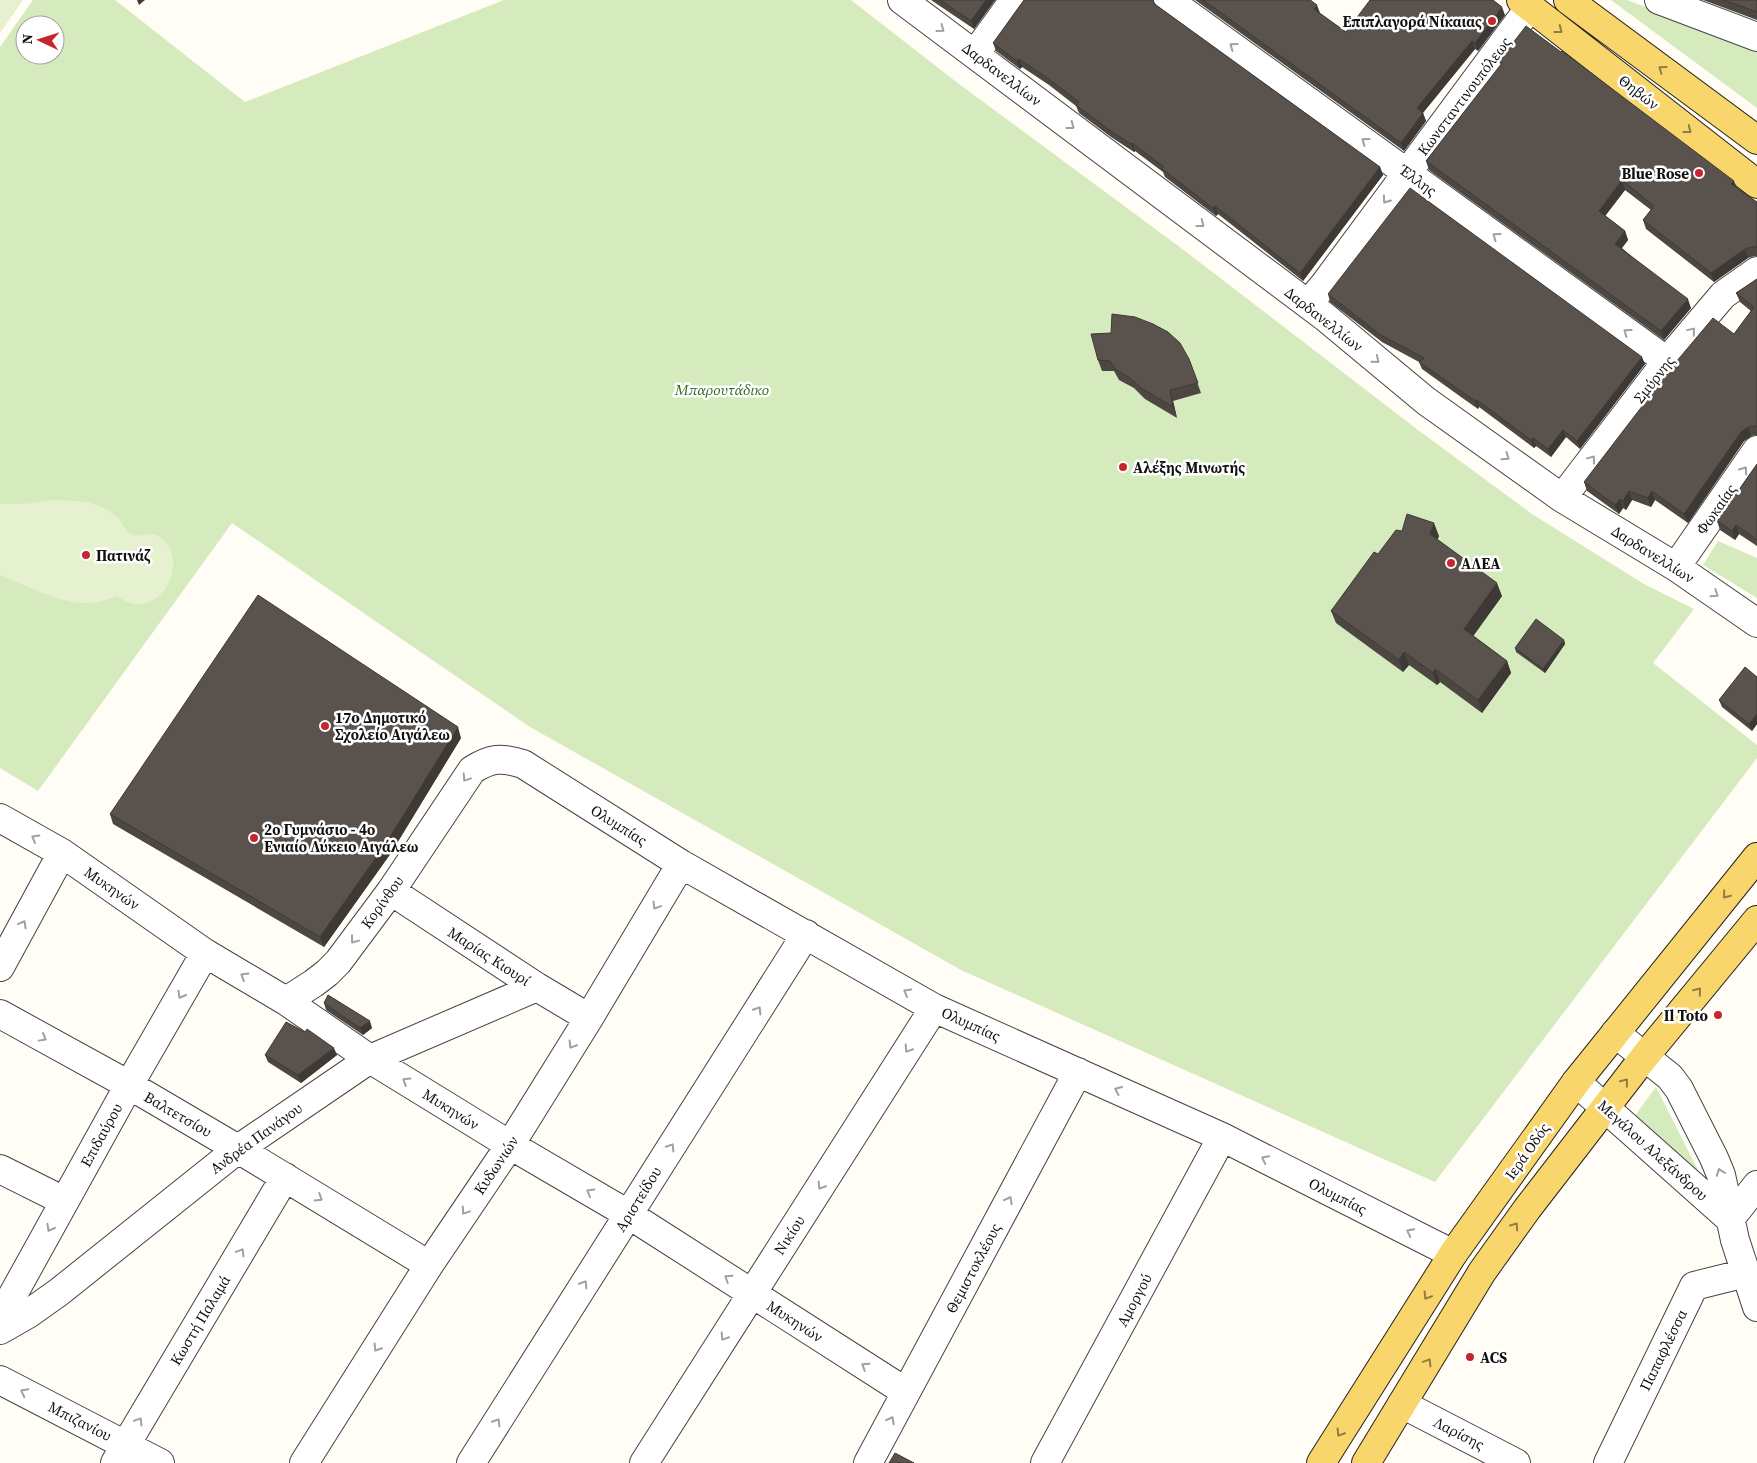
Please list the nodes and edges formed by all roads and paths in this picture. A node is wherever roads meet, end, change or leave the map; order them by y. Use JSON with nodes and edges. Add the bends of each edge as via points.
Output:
{"nodes":[{"id":1,"x":902,"y":0,"type":"edge"},
{"id":2,"x":1014,"y":0,"type":"edge"},
{"id":3,"x":1168,"y":0,"type":"edge"},
{"id":4,"x":1568,"y":0,"type":"edge"},
{"id":5,"x":1659,"y":0,"type":"edge"},
{"id":6,"x":1526,"y":4,"type":"edge"},
{"id":7,"x":1757,"y":37,"type":"edge"},
{"id":8,"x":975,"y":54,"type":"junction"},
{"id":9,"x":1757,"y":140,"type":"edge"},
{"id":10,"x":1407,"y":172,"type":"junction"},
{"id":11,"x":1757,"y":184,"type":"edge"},
{"id":12,"x":1757,"y":271,"type":"edge"},
{"id":13,"x":1308,"y":304,"type":"junction"},
{"id":14,"x":1667,"y":361,"type":"junction"},
{"id":15,"x":1757,"y":450,"type":"edge"},
{"id":16,"x":1562,"y":498,"type":"junction"},
{"id":17,"x":1676,"y":567,"type":"junction"},
{"id":18,"x":1757,"y":623,"type":"edge"},
{"id":19,"x":508,"y":759,"type":"joint"},
{"id":20,"x":0,"y":818,"type":"edge"},
{"id":21,"x":62,"y":853,"type":"junction"},
{"id":22,"x":1757,"y":857,"type":"edge"},
{"id":23,"x":681,"y":864,"type":"junction"},
{"id":24,"x":391,"y":891,"type":"junction"},
{"id":25,"x":1757,"y":920,"type":"edge"},
{"id":26,"x":806,"y":934,"type":"junction"},
{"id":27,"x":205,"y":952,"type":"junction"},
{"id":28,"x":0,"y":967,"type":"edge"},
{"id":29,"x":537,"y":987,"type":"junction"},
{"id":30,"x":286,"y":1001,"type":"junction"},
{"id":31,"x":934,"y":1008,"type":"junction"},
{"id":32,"x":0,"y":1014,"type":"edge"},
{"id":33,"x":589,"y":1018,"type":"junction"},
{"id":34,"x":1615,"y":1033,"type":"junction"},
{"id":35,"x":1645,"y":1056,"type":"junction"},
{"id":36,"x":370,"y":1059,"type":"junction"},
{"id":37,"x":1078,"y":1072,"type":"junction"},
{"id":38,"x":1576,"y":1082,"type":"junction"},
{"id":39,"x":129,"y":1085,"type":"junction"},
{"id":40,"x":1605,"y":1107,"type":"junction"},
{"id":41,"x":1222,"y":1137,"type":"junction"},
{"id":42,"x":510,"y":1145,"type":"junction"},
{"id":43,"x":238,"y":1149,"type":"junction"},
{"id":44,"x":0,"y":1170,"type":"edge"},
{"id":45,"x":285,"y":1178,"type":"junction"},
{"id":46,"x":1757,"y":1185,"type":"edge"},
{"id":47,"x":64,"y":1201,"type":"junction"},
{"id":48,"x":628,"y":1214,"type":"junction"},
{"id":49,"x":1730,"y":1219,"type":"junction"},
{"id":50,"x":1453,"y":1254,"type":"junction"},
{"id":51,"x":429,"y":1266,"type":"junction"},
{"id":52,"x":1746,"y":1273,"type":"junction"},
{"id":53,"x":752,"y":1293,"type":"junction"},
{"id":54,"x":1757,"y":1305,"type":"edge"},
{"id":55,"x":0,"y":1318,"type":"edge"},
{"id":56,"x":0,"y":1330,"type":"edge"},
{"id":57,"x":0,"y":1380,"type":"edge"},
{"id":58,"x":906,"y":1392,"type":"junction"},
{"id":59,"x":1402,"y":1404,"type":"junction"},
{"id":60,"x":120,"y":1454,"type":"edge"},
{"id":61,"x":160,"y":1463,"type":"edge"},
{"id":62,"x":304,"y":1463,"type":"edge"},
{"id":63,"x":471,"y":1463,"type":"edge"},
{"id":64,"x":644,"y":1463,"type":"edge"},
{"id":65,"x":868,"y":1463,"type":"edge"},
{"id":66,"x":1045,"y":1463,"type":"edge"},
{"id":67,"x":1321,"y":1463,"type":"edge"},
{"id":68,"x":1366,"y":1463,"type":"edge"},
{"id":69,"x":1516,"y":1463,"type":"edge"},
{"id":70,"x":1608,"y":1463,"type":"edge"}],
"edges":[{"from":1,"to":8,"type":"street","name":"Δαρδανελλίων","one_way":true},
{"from":2,"to":8,"type":"street"},
{"from":10,"to":3,"type":"street","name":"Έλλης","one_way":true},
{"from":9,"to":4,"type":"main road","name":"Θηβών","one_way":true},
{"from":5,"to":7,"type":"street"},
{"from":6,"to":10,"type":"street","name":"Κωνσταντινουπόλεως"},
{"from":6,"to":11,"type":"main road","name":"Θηβών","one_way":true},
{"from":8,"to":13,"type":"street","name":"Δαρδανελλίων","one_way":true},
{"from":10,"to":13,"type":"street","name":"Κωνσταντινουπόλεως","one_way":true},
{"from":14,"to":10,"type":"street","name":"Έλλης","one_way":true},
{"from":14,"to":12,"type":"street","name":"Σμύρνης","one_way":true,"via":[[1722,294]]},
{"from":13,"to":16,"type":"street","name":"Δαρδανελλίων","one_way":true,"via":[[1426,401]]},
{"from":16,"to":14,"type":"street","name":"Σμύρνης","one_way":true},
{"from":17,"to":15,"type":"street","name":"Φωκαίας","one_way":true},
{"from":16,"to":17,"type":"street","name":"Δαρδανελλίων"},
{"from":17,"to":18,"type":"street","name":"Δαρδανελλίων","one_way":true},
{"from":19,"to":23,"type":"street","name":"Ολυμπίας","via":[[523,764]]},
{"from":19,"to":24,"type":"street","name":"Κορίνθου","one_way":true,"via":[[484,762],[472,770]]},
{"from":21,"to":20,"type":"street","name":"Μυκηνών","one_way":true},
{"from":21,"to":27,"type":"street","name":"Μυκηνών"},
{"from":28,"to":21,"type":"street","one_way":true},
{"from":22,"to":34,"type":"main road","name":"Ιερά Οδός","one_way":true},
{"from":23,"to":26,"type":"street","name":"Ολυμπίας"},
{"from":23,"to":33,"type":"street","name":"Κυδωνιών","one_way":true},
{"from":24,"to":29,"type":"street","name":"Μαρίας Κιουρί"},
{"from":24,"to":30,"type":"street","name":"Κορίνθου","one_way":true,"via":[[338,962]]},
{"from":35,"to":25,"type":"main road","one_way":true},
{"from":31,"to":26,"type":"street","name":"Ολυμπίας","one_way":true},
{"from":48,"to":26,"type":"street","name":"Αριστείδου","one_way":true},
{"from":30,"to":27,"type":"street","name":"Μυκηνών","one_way":true},
{"from":27,"to":39,"type":"street","name":"Επιδαύρου","one_way":true},
{"from":29,"to":33,"type":"street","name":"Μαρίας Κιουρί"},
{"from":29,"to":36,"type":"street","name":"Ανδρέα Πανάγου"},
{"from":30,"to":36,"type":"street","name":"Μυκηνών"},
{"from":31,"to":37,"type":"street","name":"Ολυμπίας"},
{"from":31,"to":53,"type":"street","name":"Νικίου","one_way":true},
{"from":32,"to":39,"type":"street","name":"Βαλτετσίου","one_way":true},
{"from":33,"to":42,"type":"street","name":"Κυδωνιών","one_way":true},
{"from":34,"to":35,"type":"street","name":"Μεγάλου Αλεξάνδρου"},
{"from":34,"to":38,"type":"main road","name":"Ιερά Οδός"},
{"from":40,"to":35,"type":"main road","one_way":true},
{"from":49,"to":35,"type":"street","name":"Μεγάλου Αλεξάνδρου","one_way":true,"via":[[1722,1175],[1679,1090],[1670,1077]]},
{"from":42,"to":36,"type":"street","name":"Μυκηνών","one_way":true},
{"from":36,"to":43,"type":"street","name":"Ανδρέα Πανάγου"},
{"from":41,"to":37,"type":"street","name":"Ολυμπίας","one_way":true},
{"from":58,"to":37,"type":"street","name":"Θεμιστοκλέους","one_way":true},
{"from":38,"to":40,"type":"street","name":"Μεγάλου Αλεξάνδρου"},
{"from":38,"to":50,"type":"main road","name":"Ιερά Οδός"},
{"from":39,"to":43,"type":"street","name":"Βαλτετσίου"},
{"from":39,"to":47,"type":"street","name":"Επιδαύρου"},
{"from":40,"to":49,"type":"street","name":"Μεγάλου Αλεξάνδρου"},
{"from":59,"to":40,"type":"main road","one_way":true,"via":[[1482,1272]]},
{"from":50,"to":41,"type":"street","name":"Ολυμπίας","one_way":true},
{"from":41,"to":66,"type":"street","name":"Αμοργού"},
{"from":48,"to":42,"type":"street","name":"Μυκηνών","one_way":true},
{"from":42,"to":51,"type":"street","name":"Κυδωνιών","one_way":true},
{"from":43,"to":45,"type":"street","name":"Βαλτετσίου"},
{"from":43,"to":56,"type":"street","name":"Ανδρέα Πανάγου","via":[[59,1292]]},
{"from":44,"to":47,"type":"street"},
{"from":45,"to":51,"type":"street","name":"Βαλτετσίου","one_way":true},
{"from":60,"to":45,"type":"street","name":"Κωστή Παλαμά","one_way":true},
{"from":46,"to":49,"type":"street"},
{"from":47,"to":55,"type":"street","name":"Επιδαύρου","one_way":true},
{"from":53,"to":48,"type":"street","name":"Μυκηνών","one_way":true},
{"from":63,"to":48,"type":"street","name":"Αριστείδου","one_way":true},
{"from":49,"to":52,"type":"street","name":"Μεγάλου Αλεξάνδρου"},
{"from":50,"to":67,"type":"main road","name":"Ιερά Οδός","one_way":true},
{"from":51,"to":62,"type":"street","name":"Κυδωνιών","one_way":true},
{"from":52,"to":54,"type":"street","name":"Μεγάλου Αλεξάνδρου"},
{"from":52,"to":70,"type":"street","name":"Παπαφλέσσα","via":[[1694,1286]]},
{"from":58,"to":53,"type":"street","name":"Μυκηνών","one_way":true},
{"from":53,"to":64,"type":"street","name":"Νικίου","one_way":true},
{"from":60,"to":57,"type":"street","name":"Μπιζανίου","one_way":true},
{"from":65,"to":58,"type":"street","name":"Θεμιστοκλέους","one_way":true},
{"from":59,"to":68,"type":"main road"},
{"from":59,"to":69,"type":"street","name":"Λαρίσης"},
{"from":60,"to":61,"type":"street","name":"Μπιζανίου"}]}
